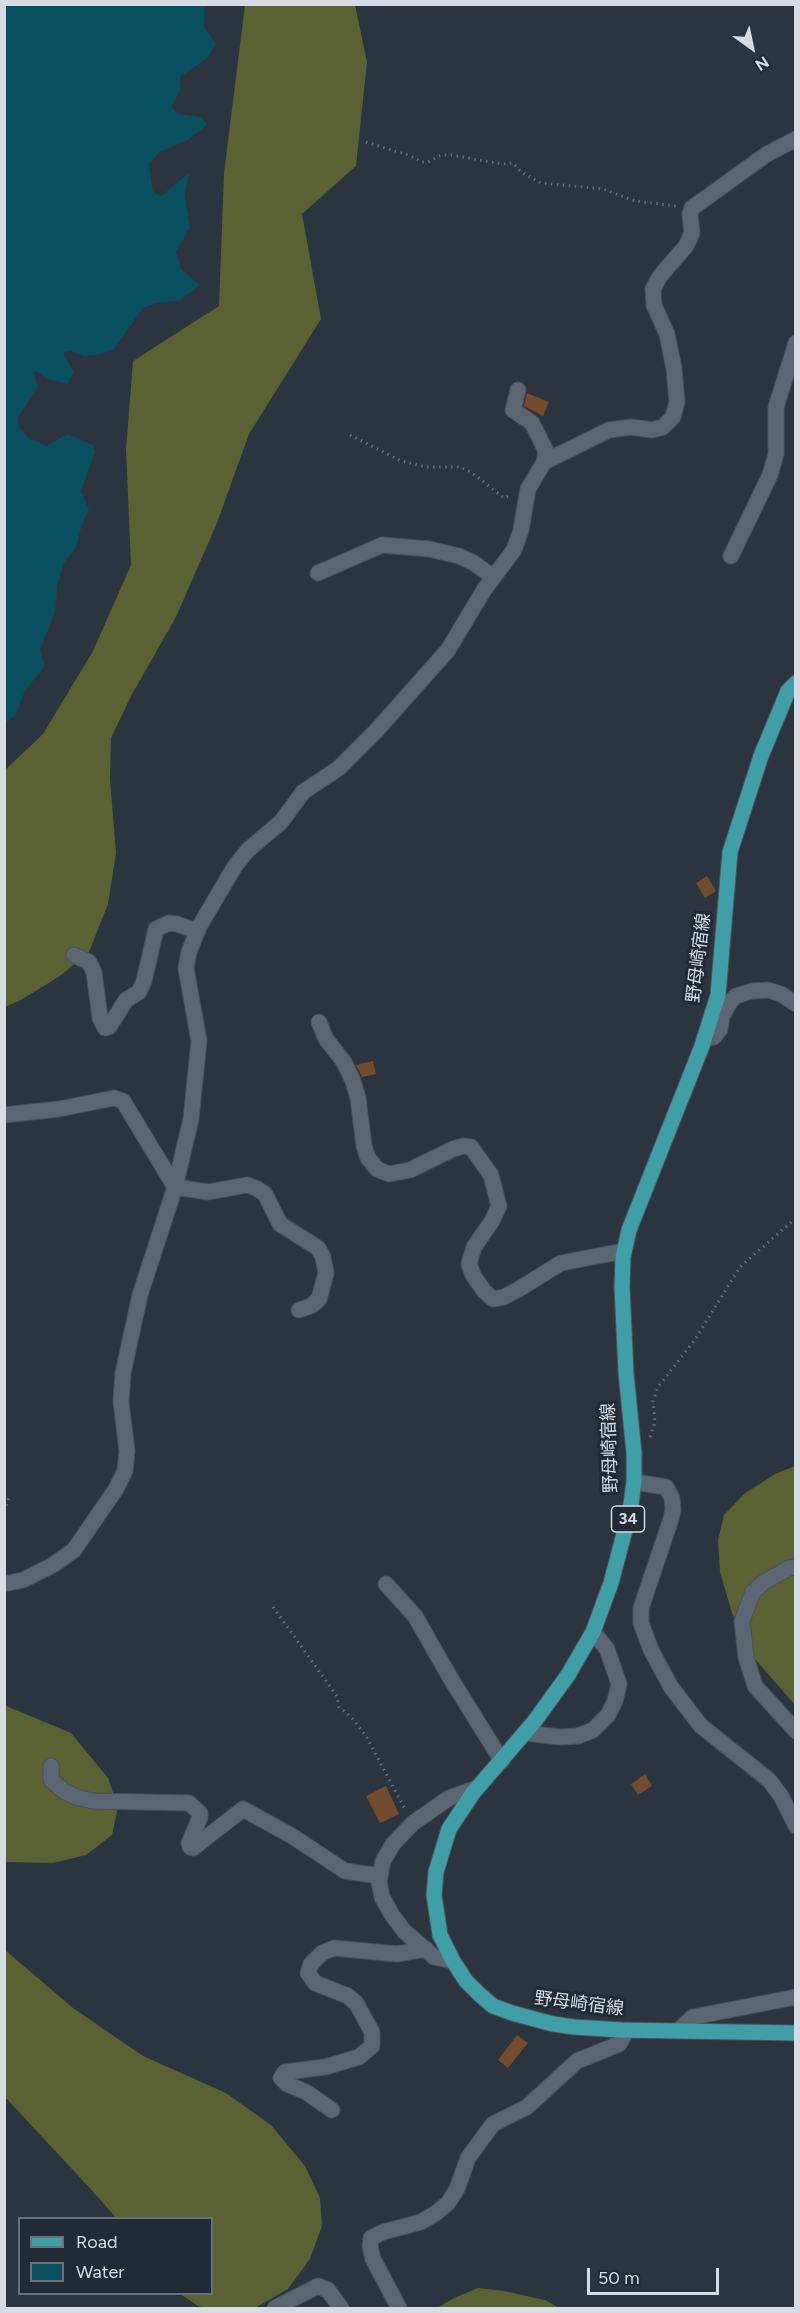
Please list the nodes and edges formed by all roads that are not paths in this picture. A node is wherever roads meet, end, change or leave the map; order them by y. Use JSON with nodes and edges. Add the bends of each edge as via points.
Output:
{"nodes":[{"id":1,"x":795,"y":140,"type":"edge"},
{"id":2,"x":795,"y":343,"type":"edge"},
{"id":3,"x":518,"y":390,"type":"dead end"},
{"id":4,"x":544,"y":462,"type":"junction"},
{"id":5,"x":731,"y":555,"type":"dead end"},
{"id":6,"x":318,"y":573,"type":"dead end"},
{"id":7,"x":493,"y":577,"type":"junction"},
{"id":8,"x":795,"y":683,"type":"edge"},
{"id":9,"x":197,"y":931,"type":"junction"},
{"id":10,"x":74,"y":955,"type":"dead end"},
{"id":11,"x":795,"y":1004,"type":"edge"},
{"id":12,"x":319,"y":1022,"type":"dead end"},
{"id":13,"x":704,"y":1038,"type":"junction"},
{"id":14,"x":4,"y":1115,"type":"edge"},
{"id":15,"x":175,"y":1187,"type":"junction"},
{"id":16,"x":624,"y":1251,"type":"junction"},
{"id":17,"x":299,"y":1310,"type":"dead end"},
{"id":18,"x":633,"y":1482,"type":"junction"},
{"id":19,"x":795,"y":1567,"type":"edge"},
{"id":20,"x":4,"y":1584,"type":"edge"},
{"id":21,"x":386,"y":1584,"type":"dead end"},
{"id":22,"x":593,"y":1632,"type":"junction"},
{"id":23,"x":795,"y":1731,"type":"edge"},
{"id":24,"x":525,"y":1733,"type":"junction"},
{"id":25,"x":502,"y":1761,"type":"junction"},
{"id":26,"x":51,"y":1766,"type":"dead end"},
{"id":27,"x":477,"y":1788,"type":"junction"},
{"id":28,"x":795,"y":1826,"type":"edge"},
{"id":29,"x":380,"y":1876,"type":"junction"},
{"id":30,"x":426,"y":1949,"type":"junction"},
{"id":31,"x":453,"y":1961,"type":"junction"},
{"id":32,"x":795,"y":1998,"type":"edge"},
{"id":33,"x":627,"y":2030,"type":"junction"},
{"id":34,"x":679,"y":2030,"type":"junction"},
{"id":35,"x":795,"y":2033,"type":"edge"},
{"id":36,"x":332,"y":2110,"type":"dead end"},
{"id":37,"x":275,"y":2308,"type":"edge"},
{"id":38,"x":341,"y":2308,"type":"edge"},
{"id":39,"x":399,"y":2308,"type":"edge"}],
"edges":[{"from":1,"to":4,"type":"street","via":[[766,154],[692,208],[692,233],[686,246],[652,289],[674,369],[676,402],[672,417],[663,427],[652,430],[609,430]]},
{"from":2,"to":5,"type":"street","via":[[776,407],[776,454],[770,475]]},
{"from":3,"to":4,"type":"street","via":[[513,410],[532,423],[546,451]]},
{"from":4,"to":7,"type":"street","via":[[528,489],[514,550]]},
{"from":6,"to":7,"type":"street","via":[[382,545],[459,556]]},
{"from":7,"to":9,"type":"street","via":[[448,650],[376,731],[339,768],[303,792],[281,822],[241,858]]},
{"from":8,"to":13,"type":"main road","name":"野母崎宿線","number":"34","via":[[761,756],[730,852],[718,995]]},
{"from":9,"to":10,"type":"street","via":[[169,923],[156,929],[139,992],[126,1000],[105,1028],[94,972],[89,962]]},
{"from":9,"to":15,"type":"street","via":[[186,968],[199,1041],[191,1119]]},
{"from":11,"to":13,"type":"street","via":[[768,990],[736,996],[729,1002],[714,1037]]},
{"from":12,"to":16,"type":"street","via":[[353,1081],[364,1146],[377,1169],[389,1174],[410,1170],[464,1146],[471,1147],[491,1175],[499,1206],[474,1246],[470,1264],[473,1275],[493,1299],[504,1297],[561,1263]]},
{"from":13,"to":16,"type":"main road","name":"野母崎宿線","number":"34"},
{"from":14,"to":15,"type":"street","via":[[114,1098],[123,1101]]},
{"from":15,"to":17,"type":"street","via":[[208,1192],[247,1185],[264,1194],[280,1224],[318,1248],[323,1257],[326,1273],[319,1299]]},
{"from":15,"to":20,"type":"street","via":[[140,1295],[123,1373],[121,1402],[127,1452],[124,1472],[74,1550],[23,1580]]},
{"from":16,"to":18,"type":"main road","name":"野母崎宿線","number":"34","via":[[622,1287]]},
{"from":18,"to":22,"type":"main road","name":"野母崎宿線","number":"34","via":[[621,1546]]},
{"from":18,"to":28,"type":"street","via":[[666,1487],[672,1498],[671,1519],[641,1608],[641,1623],[651,1650],[671,1687],[700,1726],[769,1780]]},
{"from":19,"to":23,"type":"street","via":[[753,1592],[742,1621],[746,1657],[755,1686]]},
{"from":21,"to":25,"type":"street","via":[[415,1616]]},
{"from":22,"to":24,"type":"main road","name":"野母崎宿線","number":"34","via":[[568,1675]]},
{"from":22,"to":24,"type":"street","via":[[607,1649],[619,1684],[608,1715],[594,1730],[578,1736]]},
{"from":24,"to":25,"type":"main road","name":"野母崎宿線","number":"34"},
{"from":25,"to":27,"type":"main road","name":"野母崎宿線","number":"34"},
{"from":26,"to":29,"type":"street","via":[[51,1780],[79,1798],[189,1803],[200,1813],[190,1847],[243,1809],[345,1871]]},
{"from":27,"to":29,"type":"street","via":[[449,1798],[413,1823],[382,1861]]},
{"from":27,"to":31,"type":"main road","name":"野母崎宿線","number":"34","via":[[449,1829],[436,1872],[436,1916]]},
{"from":29,"to":30,"type":"street","via":[[382,1897],[392,1915]]},
{"from":30,"to":31,"type":"street","via":[[434,1957]]},
{"from":30,"to":36,"type":"street","via":[[397,1954],[334,1948],[311,1964],[308,1973],[315,1983],[348,1996],[372,2032],[372,2046],[359,2057],[325,2067],[285,2072],[281,2078]]},
{"from":31,"to":33,"type":"main road","name":"野母崎宿線","number":"34","via":[[466,1981],[493,2006],[553,2024]]},
{"from":32,"to":34,"type":"street","via":[[693,2017]]},
{"from":33,"to":34,"type":"main road","name":"野母崎宿線","number":"34"},
{"from":33,"to":39,"type":"street","via":[[619,2044],[577,2061],[527,2107],[493,2124],[468,2158],[457,2189],[436,2213],[421,2222],[371,2238],[373,2259]]},
{"from":34,"to":35,"type":"main road","name":"野母崎宿線","number":"34"},
{"from":37,"to":38,"type":"street","via":[[318,2286],[328,2290]]}]}
